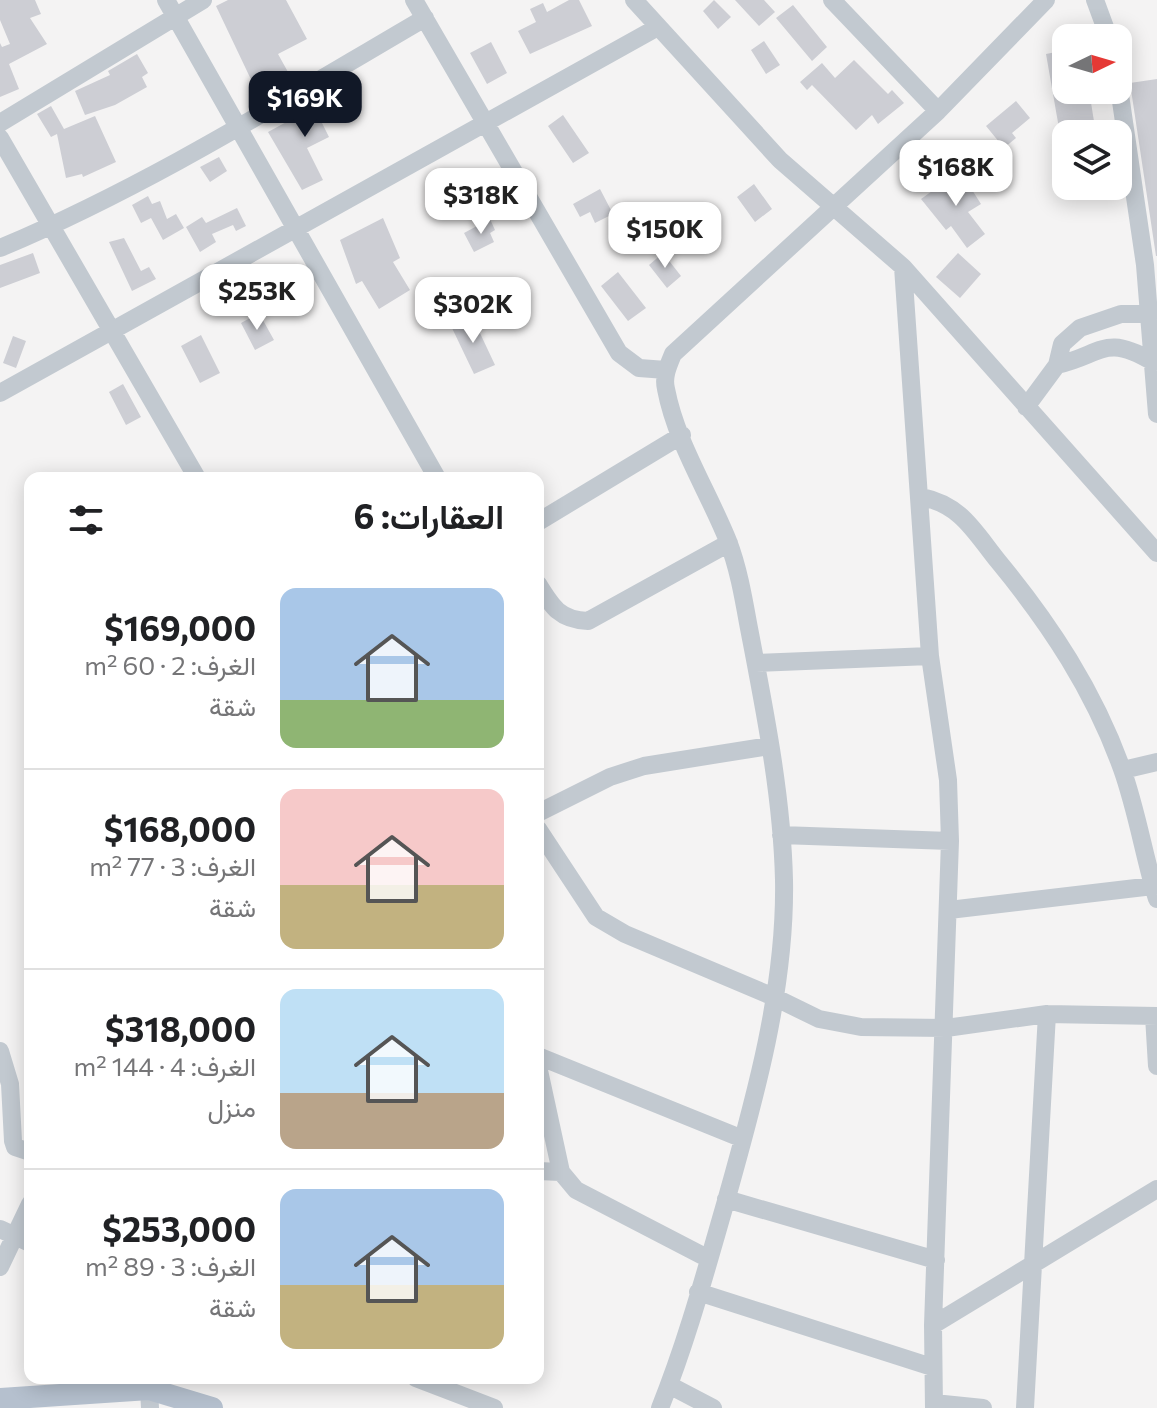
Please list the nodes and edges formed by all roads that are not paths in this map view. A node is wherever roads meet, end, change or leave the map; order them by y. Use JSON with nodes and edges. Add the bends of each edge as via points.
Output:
{"nodes":[{"id":1,"x":203,"y":0,"type":"edge"},
{"id":2,"x":414,"y":0,"type":"edge"},
{"id":3,"x":634,"y":0,"type":"edge"},
{"id":4,"x":832,"y":0,"type":"edge"},
{"id":5,"x":1046,"y":0,"type":"edge"},
{"id":6,"x":1095,"y":0,"type":"edge"},
{"id":7,"x":170,"y":8,"type":"edge"},
{"id":8,"x":425,"y":18,"type":"junction"},
{"id":9,"x":1104,"y":24,"type":"edge"},
{"id":10,"x":658,"y":27,"type":"junction"},
{"id":11,"x":1121,"y":104,"type":"edge"},
{"id":12,"x":938,"y":111,"type":"junction"},
{"id":13,"x":0,"y":123,"type":"edge"},
{"id":14,"x":483,"y":123,"type":"junction"},
{"id":15,"x":236,"y":128,"type":"junction"},
{"id":16,"x":0,"y":138,"type":"edge"},
{"id":17,"x":832,"y":207,"type":"junction"},
{"id":18,"x":51,"y":227,"type":"junction"},
{"id":19,"x":292,"y":228,"type":"junction"},
{"id":20,"x":0,"y":248,"type":"edge"},
{"id":21,"x":903,"y":267,"type":"junction"},
{"id":22,"x":1150,"y":314,"type":"junction"},
{"id":23,"x":111,"y":330,"type":"junction"},
{"id":24,"x":1153,"y":362,"type":"junction"},
{"id":25,"x":1057,"y":365,"type":"junction"},
{"id":26,"x":666,"y":370,"type":"junction"},
{"id":27,"x":0,"y":393,"type":"edge"},
{"id":28,"x":1026,"y":407,"type":"junction"},
{"id":29,"x":1157,"y":414,"type":"edge"},
{"id":30,"x":682,"y":435,"type":"junction"},
{"id":31,"x":194,"y":472,"type":"edge"},
{"id":32,"x":434,"y":472,"type":"edge"},
{"id":33,"x":922,"y":497,"type":"junction"},
{"id":34,"x":544,"y":518,"type":"edge"},
{"id":35,"x":729,"y":543,"type":"junction"},
{"id":36,"x":1157,"y":553,"type":"edge"},
{"id":37,"x":544,"y":594,"type":"edge"},
{"id":38,"x":930,"y":656,"type":"junction"},
{"id":39,"x":756,"y":663,"type":"junction"},
{"id":40,"x":769,"y":746,"type":"junction"},
{"id":41,"x":1157,"y":762,"type":"edge"},
{"id":42,"x":1123,"y":770,"type":"junction"},
{"id":43,"x":544,"y":810,"type":"edge"},
{"id":44,"x":781,"y":835,"type":"junction"},
{"id":45,"x":544,"y":838,"type":"edge"},
{"id":46,"x":950,"y":841,"type":"junction"},
{"id":47,"x":1155,"y":892,"type":"edge"},
{"id":48,"x":949,"y":910,"type":"junction"},
{"id":49,"x":774,"y":997,"type":"junction"},
{"id":50,"x":1047,"y":1014,"type":"junction"},
{"id":51,"x":1155,"y":1016,"type":"edge"},
{"id":52,"x":946,"y":1028,"type":"junction"},
{"id":53,"x":0,"y":1051,"type":"edge"},
{"id":54,"x":544,"y":1058,"type":"edge"},
{"id":55,"x":1157,"y":1066,"type":"edge"},
{"id":56,"x":544,"y":1094,"type":"edge"},
{"id":57,"x":743,"y":1139,"type":"junction"},
{"id":58,"x":24,"y":1150,"type":"edge"},
{"id":59,"x":544,"y":1171,"type":"edge"},
{"id":60,"x":561,"y":1172,"type":"junction"},
{"id":61,"x":1157,"y":1189,"type":"edge"},
{"id":62,"x":726,"y":1199,"type":"junction"},
{"id":63,"x":24,"y":1217,"type":"edge"},
{"id":64,"x":15,"y":1236,"type":"edge"},
{"id":65,"x":709,"y":1259,"type":"junction"},
{"id":66,"x":936,"y":1260,"type":"junction"},
{"id":67,"x":0,"y":1267,"type":"edge"},
{"id":68,"x":1033,"y":1268,"type":"junction"},
{"id":69,"x":698,"y":1292,"type":"junction"},
{"id":70,"x":933,"y":1325,"type":"junction"},
{"id":71,"x":932,"y":1367,"type":"junction"},
{"id":72,"x":432,"y":1384,"type":"edge"},
{"id":73,"x":669,"y":1385,"type":"junction"},
{"id":74,"x":71,"y":1386,"type":"edge"},
{"id":75,"x":158,"y":1392,"type":"edge"},
{"id":76,"x":10,"y":1402,"type":"edge"},
{"id":77,"x":934,"y":1406,"type":"edge"},
{"id":78,"x":212,"y":1408,"type":"edge"},
{"id":79,"x":494,"y":1408,"type":"edge"},
{"id":80,"x":660,"y":1408,"type":"edge"},
{"id":81,"x":713,"y":1408,"type":"edge"},
{"id":82,"x":983,"y":1408,"type":"edge"},
{"id":83,"x":1025,"y":1408,"type":"edge"}],
"edges":[{"from":1,"to":7,"type":"street"},
{"from":2,"to":8,"type":"street"},
{"from":3,"to":10,"type":"street"},
{"from":4,"to":12,"type":"street"},
{"from":5,"to":12,"type":"street"},
{"from":6,"to":9,"type":"street"},
{"from":7,"to":13,"type":"street"},
{"from":7,"to":15,"type":"street"},
{"from":8,"to":14,"type":"street"},
{"from":8,"to":15,"type":"street"},
{"from":10,"to":14,"type":"street"},
{"from":10,"to":17,"type":"street","via":[[780,160]]},
{"from":11,"to":22,"type":"street"},
{"from":12,"to":17,"type":"street"},
{"from":14,"to":19,"type":"street"},
{"from":14,"to":26,"type":"street","via":[[619,353],[639,368]]},
{"from":15,"to":18,"type":"street"},
{"from":15,"to":19,"type":"street"},
{"from":16,"to":18,"type":"street"},
{"from":17,"to":21,"type":"street"},
{"from":17,"to":26,"type":"street","via":[[673,354]]},
{"from":18,"to":20,"type":"street"},
{"from":18,"to":23,"type":"street"},
{"from":19,"to":23,"type":"street"},
{"from":19,"to":32,"type":"street"},
{"from":21,"to":28,"type":"street"},
{"from":21,"to":33,"type":"street"},
{"from":22,"to":24,"type":"street"},
{"from":22,"to":25,"type":"street","via":[[1121,314],[1080,328],[1062,344]]},
{"from":23,"to":27,"type":"street"},
{"from":23,"to":31,"type":"street"},
{"from":24,"to":25,"type":"street","via":[[1117,346]]},
{"from":24,"to":29,"type":"street"},
{"from":25,"to":28,"type":"street"},
{"from":26,"to":30,"type":"street","via":[[666,388]]},
{"from":28,"to":36,"type":"street"},
{"from":30,"to":34,"type":"street"},
{"from":30,"to":35,"type":"street"},
{"from":33,"to":38,"type":"street"},
{"from":33,"to":42,"type":"street","via":[[952,506],[1044,617],[1091,695]]},
{"from":35,"to":37,"type":"street","via":[[588,621],[569,621]]},
{"from":35,"to":39,"type":"street"},
{"from":38,"to":39,"type":"street"},
{"from":38,"to":46,"type":"street","via":[[948,780]]},
{"from":39,"to":40,"type":"street"},
{"from":40,"to":43,"type":"street","via":[[644,766]]},
{"from":40,"to":44,"type":"street"},
{"from":41,"to":42,"type":"street"},
{"from":42,"to":47,"type":"street"},
{"from":44,"to":46,"type":"street"},
{"from":44,"to":49,"type":"street","via":[[782,944]]},
{"from":45,"to":49,"type":"street","via":[[596,917]]},
{"from":46,"to":48,"type":"street"},
{"from":47,"to":48,"type":"street"},
{"from":48,"to":52,"type":"street"},
{"from":49,"to":52,"type":"street","via":[[819,1019],[861,1027]]},
{"from":49,"to":57,"type":"street"},
{"from":50,"to":51,"type":"street"},
{"from":50,"to":52,"type":"street"},
{"from":50,"to":68,"type":"street"},
{"from":51,"to":55,"type":"street"},
{"from":52,"to":66,"type":"street"},
{"from":53,"to":58,"type":"street","via":[[10,1084],[13,1141]]},
{"from":54,"to":57,"type":"street"},
{"from":56,"to":60,"type":"street"},
{"from":57,"to":62,"type":"street"},
{"from":59,"to":60,"type":"street"},
{"from":60,"to":65,"type":"street","via":[[576,1190]]},
{"from":61,"to":68,"type":"street"},
{"from":62,"to":65,"type":"street"},
{"from":62,"to":66,"type":"street"},
{"from":63,"to":64,"type":"street"},
{"from":64,"to":67,"type":"street"},
{"from":65,"to":69,"type":"street"},
{"from":66,"to":70,"type":"street"},
{"from":68,"to":70,"type":"street"},
{"from":68,"to":83,"type":"street"},
{"from":69,"to":71,"type":"street"},
{"from":69,"to":73,"type":"street"},
{"from":70,"to":71,"type":"street"},
{"from":71,"to":77,"type":"street"},
{"from":72,"to":79,"type":"street"},
{"from":73,"to":80,"type":"street"},
{"from":73,"to":81,"type":"street"},
{"from":74,"to":75,"type":"main road"},
{"from":74,"to":76,"type":"main road"},
{"from":75,"to":78,"type":"main road"},
{"from":77,"to":82,"type":"street"}]}
